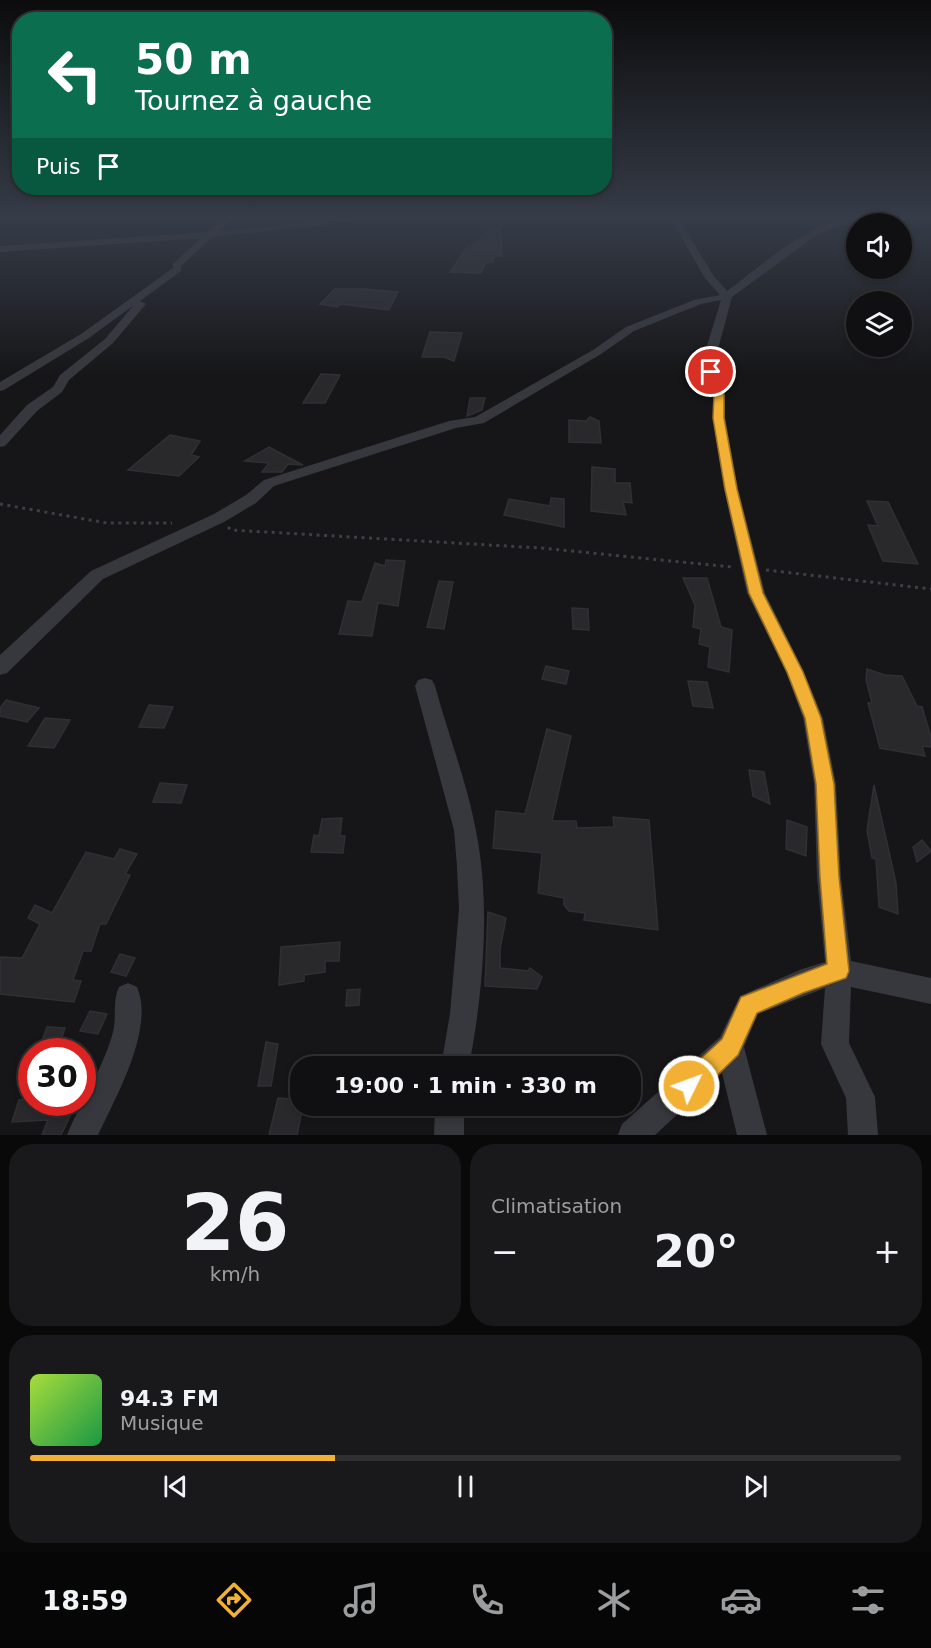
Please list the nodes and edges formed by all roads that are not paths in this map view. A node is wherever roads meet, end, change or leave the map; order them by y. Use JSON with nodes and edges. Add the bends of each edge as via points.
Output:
{"nodes":[{"id":1,"x":177,"y":270,"type":"edge"},
{"id":2,"x":705,"y":270,"type":"edge"},
{"id":3,"x":763,"y":270,"type":"edge"},
{"id":4,"x":149,"y":291,"type":"junction"},
{"id":5,"x":727,"y":296,"type":"junction"},
{"id":6,"x":0,"y":387,"type":"edge"},
{"id":7,"x":0,"y":443,"type":"edge"},
{"id":8,"x":0,"y":667,"type":"edge"},
{"id":9,"x":425,"y":686,"type":"dead end"},
{"id":10,"x":839,"y":971,"type":"junction"},
{"id":11,"x":931,"y":991,"type":"edge"},
{"id":12,"x":128,"y":996,"type":"dead end"},
{"id":13,"x":730,"y":1047,"type":"junction"},
{"id":14,"x":457,"y":1056,"type":"edge"},
{"id":15,"x":450,"y":1116,"type":"edge"},
{"id":16,"x":82,"y":1135,"type":"edge"},
{"id":17,"x":449,"y":1135,"type":"edge"},
{"id":18,"x":633,"y":1135,"type":"edge"},
{"id":19,"x":752,"y":1135,"type":"edge"},
{"id":20,"x":863,"y":1135,"type":"edge"}],
"edges":[{"from":1,"to":4,"type":"street"},
{"from":2,"to":5,"type":"street","via":[[711,283]]},
{"from":3,"to":5,"type":"street"},
{"from":4,"to":6,"type":"street"},
{"from":4,"to":7,"type":"street","via":[[109,341],[64,378],[58,389],[32,408]]},
{"from":5,"to":8,"type":"street","via":[[698,302],[630,329],[478,420],[454,424],[269,483],[219,518],[97,575]]},
{"from":5,"to":10,"type":"street","via":[[712,349],[718,418],[756,593],[813,718],[825,784]]},
{"from":9,"to":14,"type":"street","via":[[465,830],[469,867],[471,909],[464,1014]]},
{"from":10,"to":11,"type":"street"},
{"from":10,"to":13,"type":"street","via":[[749,1005]]},
{"from":10,"to":20,"type":"street","via":[[835,1044],[860,1097]]},
{"from":12,"to":16,"type":"street","via":[[127,1031]]},
{"from":13,"to":18,"type":"street"},
{"from":13,"to":19,"type":"street"},
{"from":15,"to":17,"type":"street"}]}
